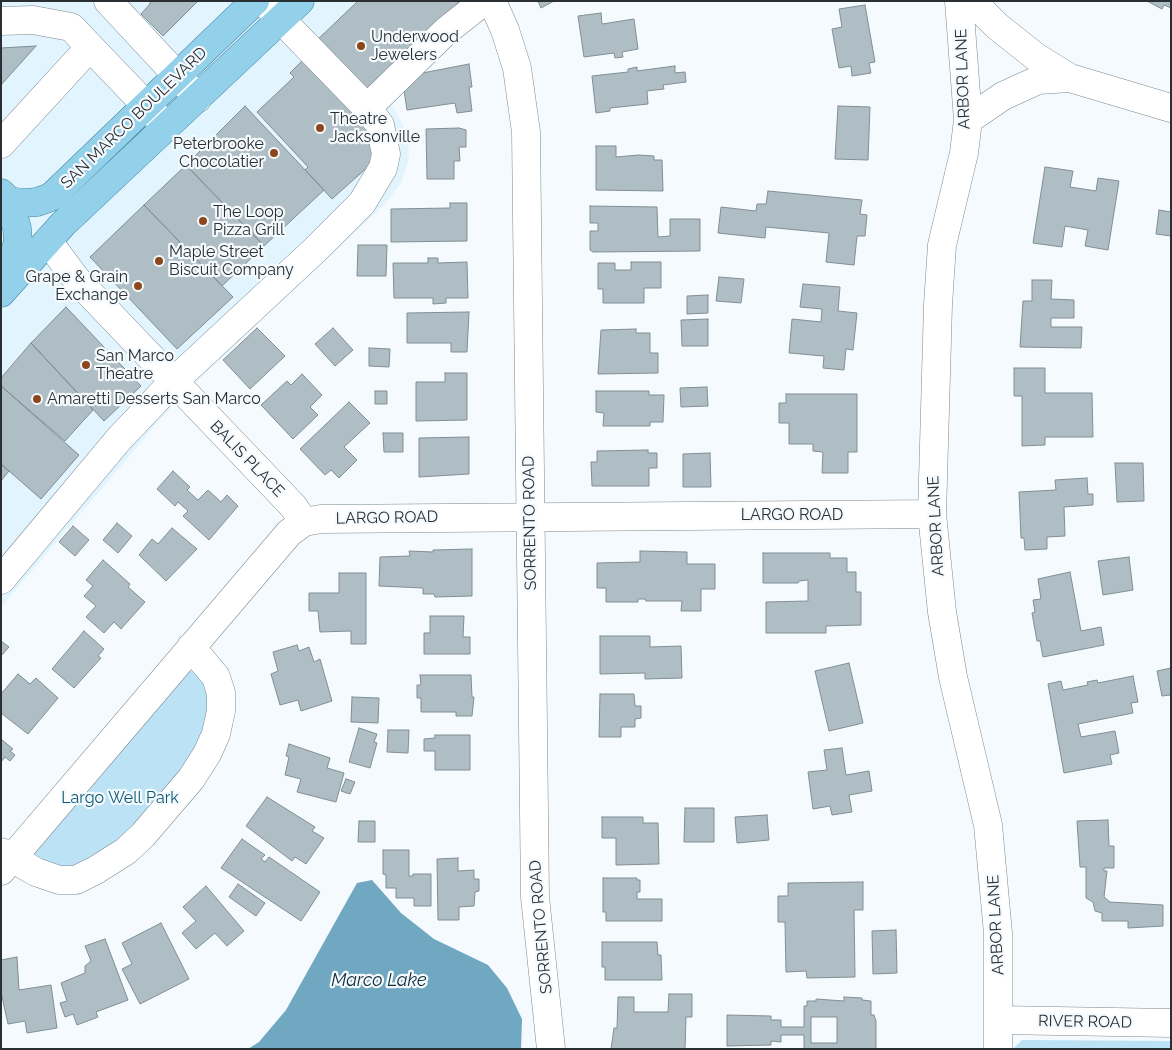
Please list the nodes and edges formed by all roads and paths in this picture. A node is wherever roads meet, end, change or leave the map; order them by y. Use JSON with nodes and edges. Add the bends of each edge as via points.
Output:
{"nodes":[{"id":1,"x":108,"y":1,"type":"edge"},
{"id":2,"x":255,"y":1,"type":"edge"},
{"id":3,"x":484,"y":1,"type":"edge"},
{"id":4,"x":492,"y":1,"type":"edge"},
{"id":5,"x":959,"y":1,"type":"edge"},
{"id":6,"x":972,"y":1,"type":"edge"},
{"id":7,"x":281,"y":7,"type":"edge"},
{"id":8,"x":1,"y":21,"type":"edge"},
{"id":9,"x":90,"y":47,"type":"junction"},
{"id":10,"x":178,"y":76,"type":"junction"},
{"id":11,"x":1070,"y":78,"type":"junction"},
{"id":12,"x":198,"y":98,"type":"junction"},
{"id":13,"x":146,"y":106,"type":"junction"},
{"id":14,"x":367,"y":108,"type":"junction"},
{"id":15,"x":1171,"y":108,"type":"edge"},
{"id":16,"x":968,"y":120,"type":"junction"},
{"id":17,"x":166,"y":127,"type":"junction"},
{"id":18,"x":1,"y":144,"type":"edge"},
{"id":19,"x":58,"y":191,"type":"junction"},
{"id":20,"x":5,"y":197,"type":"edge"},
{"id":21,"x":48,"y":241,"type":"junction"},
{"id":22,"x":1,"y":275,"type":"edge"},
{"id":23,"x":1,"y":293,"type":"edge"},
{"id":24,"x":172,"y":382,"type":"junction"},
{"id":25,"x":932,"y":514,"type":"junction"},
{"id":26,"x":530,"y":517,"type":"junction"},
{"id":27,"x":304,"y":522,"type":"junction"},
{"id":28,"x":1,"y":580,"type":"edge"},
{"id":29,"x":191,"y":647,"type":"junction"},
{"id":30,"x":5,"y":860,"type":"edge"},
{"id":31,"x":999,"y":1020,"type":"junction"},
{"id":32,"x":1171,"y":1023,"type":"edge"},
{"id":33,"x":551,"y":1049,"type":"edge"},
{"id":34,"x":998,"y":1049,"type":"edge"}],
"edges":[{"from":1,"to":10,"type":"street"},
{"from":2,"to":10,"type":"main road","name":"SAN MARCO BOULEVARD"},
{"from":3,"to":14,"type":"street","via":[[411,63]]},
{"from":4,"to":26,"type":"street","name":"SORRENTO ROAD","via":[[506,30],[517,68],[526,132]]},
{"from":5,"to":16,"type":"street","name":"ARBOR LANE"},
{"from":6,"to":11,"type":"street","via":[[1036,57]]},
{"from":7,"to":12,"type":"main road","name":"SAN MARCO BOULEVARD"},
{"from":7,"to":14,"type":"street"},
{"from":8,"to":9,"type":"street","via":[[33,20],[71,27]]},
{"from":9,"to":13,"type":"street"},
{"from":9,"to":18,"type":"street"},
{"from":10,"to":12,"type":"street"},
{"from":10,"to":13,"type":"main road","name":"SAN MARCO BOULEVARD"},
{"from":11,"to":15,"type":"street"},
{"from":11,"to":16,"type":"street","via":[[1038,80],[1003,96]]},
{"from":12,"to":17,"type":"main road","name":"SAN MARCO BOULEVARD"},
{"from":13,"to":17,"type":"street"},
{"from":13,"to":19,"type":"main road","name":"SAN MARCO BOULEVARD"},
{"from":14,"to":24,"type":"street","via":[[380,125],[386,154],[383,168],[362,203],[316,250]]},
{"from":16,"to":25,"type":"street","name":"ARBOR LANE","via":[[964,154],[942,245]]},
{"from":17,"to":21,"type":"main road","name":"SAN MARCO BOULEVARD"},
{"from":19,"to":20,"type":"main road","name":"SAN MARCO BOULEVARD","via":[[37,202]]},
{"from":19,"to":21,"type":"main road","via":[[45,216]]},
{"from":20,"to":22,"type":"main road","via":[[17,228],[18,242],[14,258]]},
{"from":21,"to":23,"type":"main road","name":"SAN MARCO BOULEVARD"},
{"from":21,"to":24,"type":"street","name":"BALIS PLACE","via":[[76,279]]},
{"from":24,"to":27,"type":"street","name":"BALIS PLACE","via":[[293,506]]},
{"from":24,"to":28,"type":"street","via":[[119,439]]},
{"from":25,"to":26,"type":"street","name":"LARGO ROAD"},
{"from":25,"to":31,"type":"street","name":"ARBOR LANE","via":[[942,612],[953,677],[988,826],[997,924]]},
{"from":26,"to":27,"type":"street","name":"LARGO ROAD","via":[[321,519]]},
{"from":26,"to":33,"type":"street","name":"SORRENTO ROAD","via":[[535,897]]},
{"from":27,"to":29,"type":"street","via":[[288,533]]},
{"from":29,"to":30,"type":"street"},
{"from":29,"to":30,"type":"street","via":[[216,676],[221,693],[216,734],[191,779],[143,835],[126,851],[76,880],[58,880]]},
{"from":31,"to":32,"type":"street","name":"RIVER ROAD"},
{"from":31,"to":34,"type":"street","name":"ARBOR LANE"}]}
